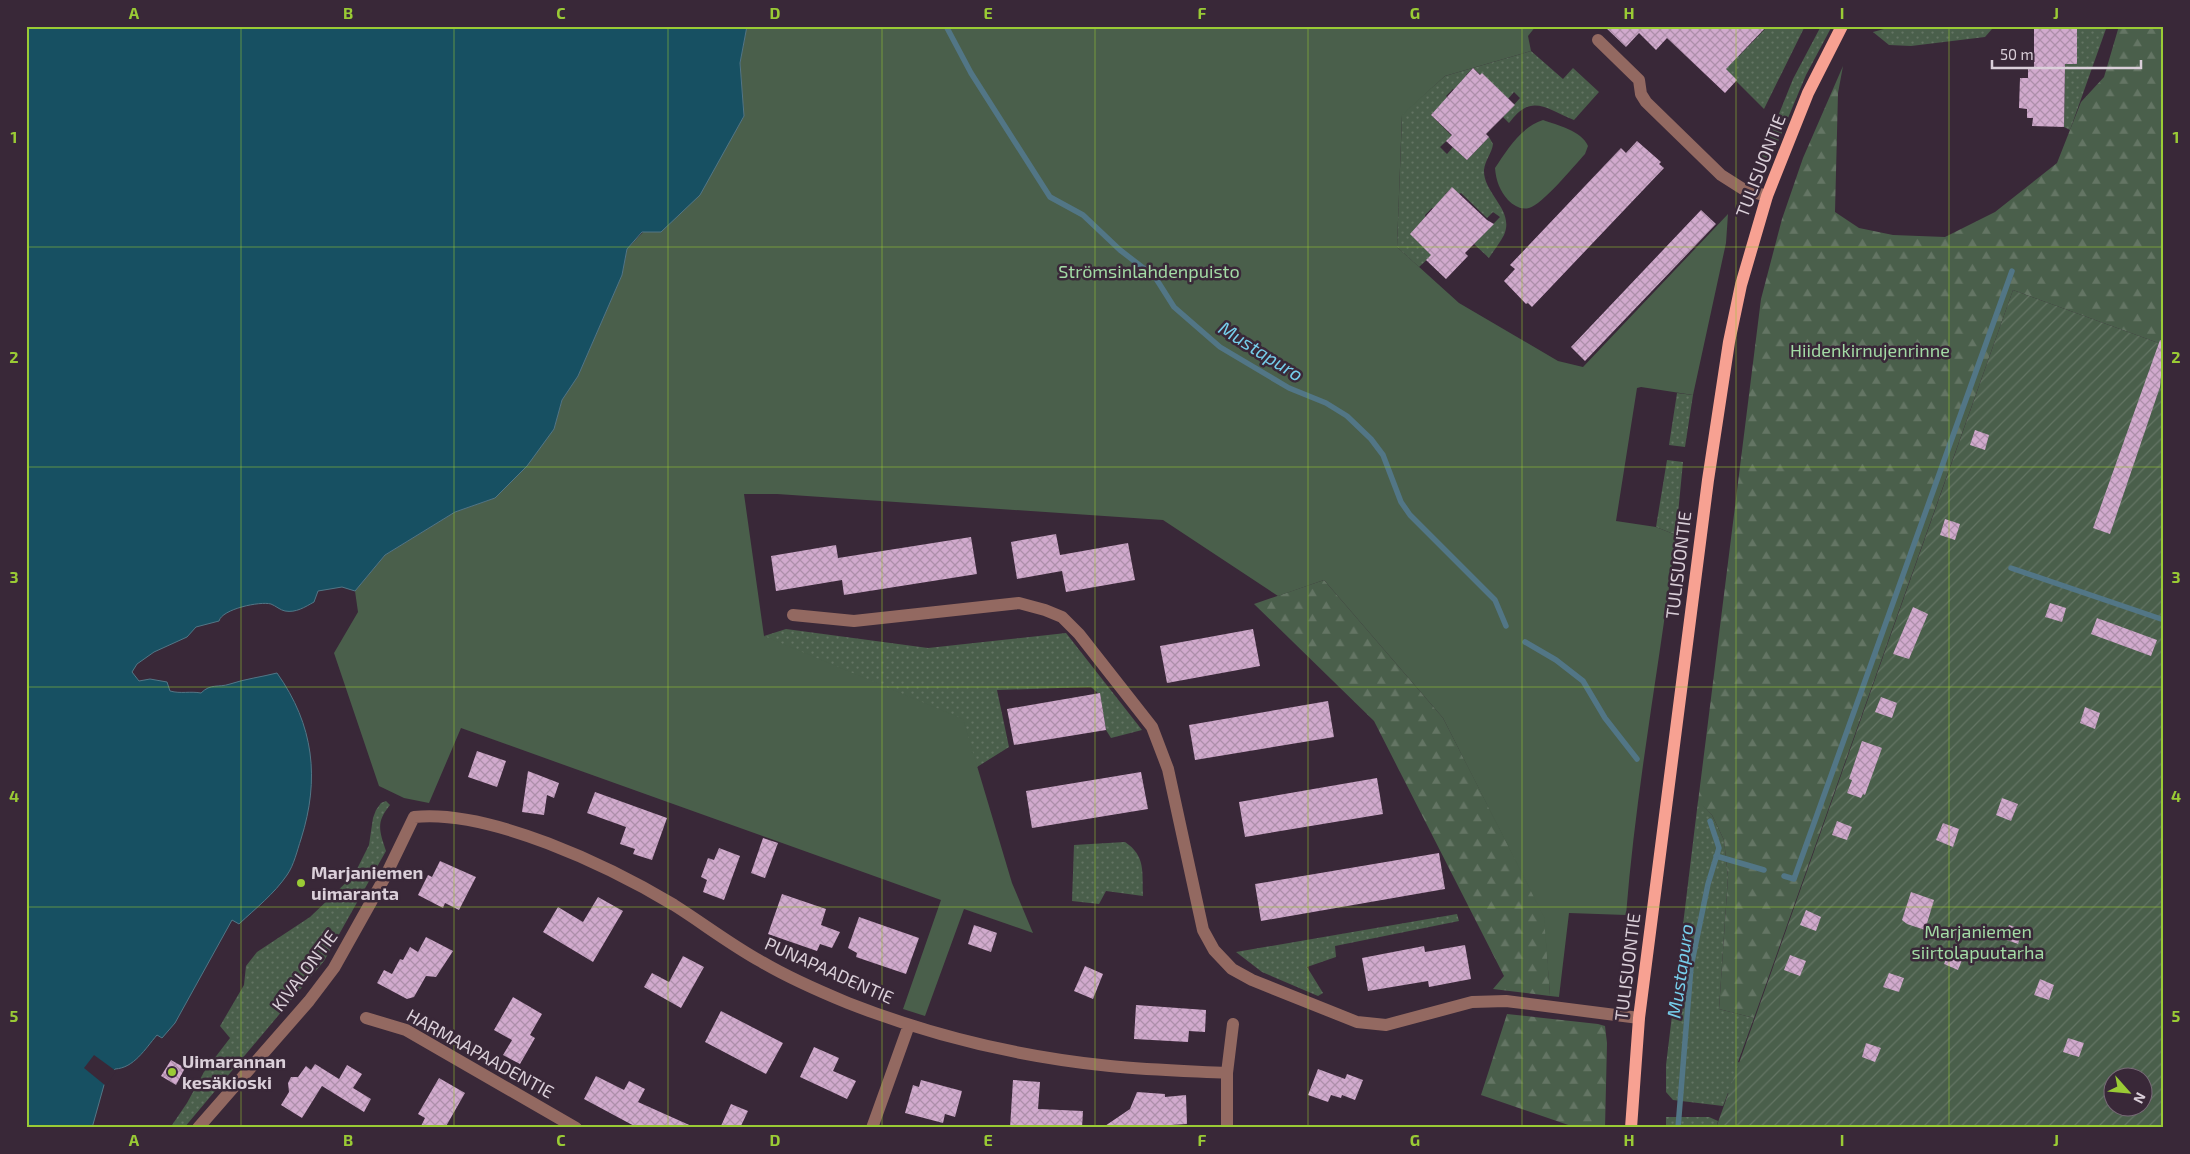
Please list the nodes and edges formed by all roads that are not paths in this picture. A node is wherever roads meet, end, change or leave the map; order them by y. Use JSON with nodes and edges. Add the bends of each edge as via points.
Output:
{"nodes":[{"id":1,"x":1842,"y":26,"type":"edge"},
{"id":2,"x":1598,"y":40,"type":"dead end"},
{"id":3,"x":1767,"y":196,"type":"junction"},
{"id":4,"x":793,"y":615,"type":"dead end"},
{"id":5,"x":414,"y":818,"type":"joint"},
{"id":6,"x":366,"y":1018,"type":"dead end"},
{"id":7,"x":1639,"y":1018,"type":"junction"},
{"id":8,"x":1234,"y":1024,"type":"dead end"},
{"id":9,"x":909,"y":1025,"type":"junction"},
{"id":10,"x":1227,"y":1073,"type":"junction"},
{"id":11,"x":198,"y":1128,"type":"edge"},
{"id":12,"x":576,"y":1128,"type":"edge"},
{"id":13,"x":872,"y":1128,"type":"edge"},
{"id":14,"x":1227,"y":1128,"type":"edge"},
{"id":15,"x":1631,"y":1128,"type":"edge"}],
"edges":[{"from":1,"to":3,"type":"main road","name":"TULISUONTIE","via":[[1808,93]]},
{"from":2,"to":3,"type":"street","via":[[1639,80],[1646,102],[1721,175],[1743,189]]},
{"from":3,"to":7,"type":"main road","name":"TULISUONTIE","via":[[1741,285],[1719,407]]},
{"from":4,"to":7,"type":"street","via":[[854,621],[1020,603],[1062,617],[1152,727],[1168,769],[1203,930],[1214,950],[1232,969],[1252,980],[1357,1022],[1373,1025],[1386,1025],[1472,1002],[1506,1001]]},
{"from":5,"to":9,"type":"street","name":"PUNAPAADENTIE","via":[[435,815],[519,833],[547,843],[651,892],[777,971]]},
{"from":5,"to":11,"type":"street","name":"KIVALONTIE","via":[[334,968]]},
{"from":6,"to":12,"type":"street","name":"HARMAAPAADENTIE","via":[[406,1030]]},
{"from":7,"to":15,"type":"main road","name":"TULISUONTIE"},
{"from":8,"to":10,"type":"street"},
{"from":9,"to":10,"type":"street","name":"PUNAPAADENTIE","via":[[1054,1059]]},
{"from":9,"to":13,"type":"street"},
{"from":10,"to":14,"type":"street"}]}
